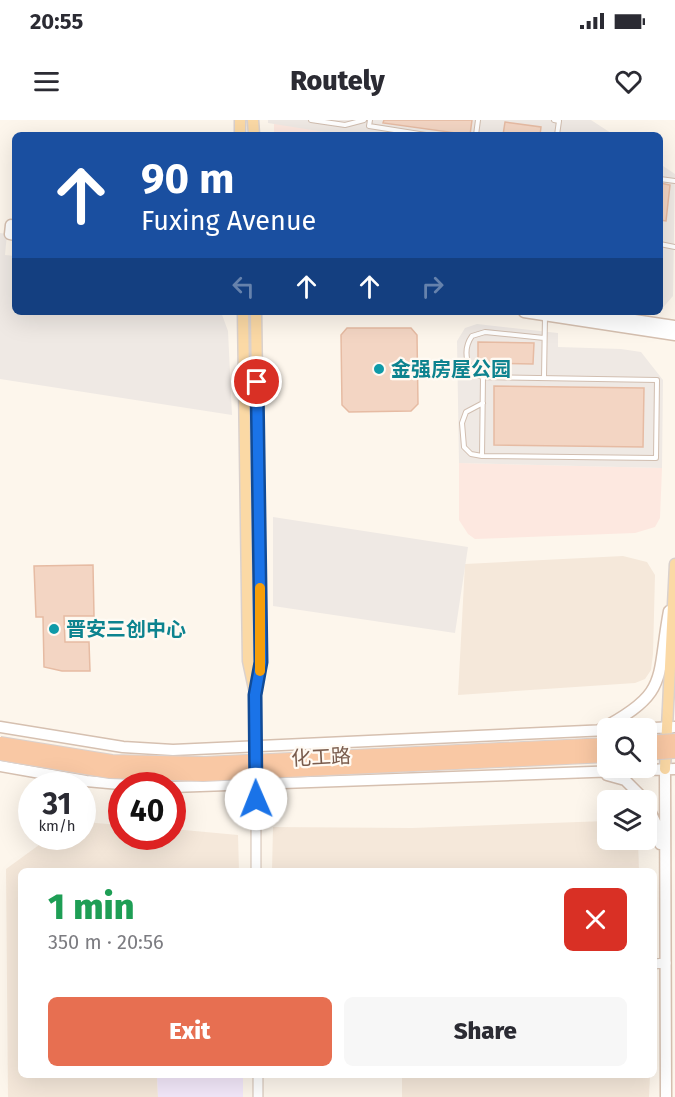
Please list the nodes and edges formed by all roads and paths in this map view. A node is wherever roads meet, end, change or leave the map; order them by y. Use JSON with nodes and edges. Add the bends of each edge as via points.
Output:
{"nodes":[{"id":1,"x":310,"y":120,"type":"edge"},
{"id":2,"x":364,"y":120,"type":"edge"},
{"id":3,"x":370,"y":120,"type":"edge"},
{"id":4,"x":554,"y":120,"type":"edge"},
{"id":5,"x":407,"y":132,"type":"edge"},
{"id":6,"x":557,"y":132,"type":"edge"},
{"id":7,"x":243,"y":315,"type":"edge"},
{"id":8,"x":256,"y":315,"type":"edge"},
{"id":9,"x":545,"y":315,"type":"joint"},
{"id":10,"x":601,"y":315,"type":"edge"},
{"id":11,"x":675,"y":326,"type":"edge"},
{"id":12,"x":675,"y":334,"type":"edge"},
{"id":13,"x":544,"y":338,"type":"junction"},
{"id":14,"x":483,"y":377,"type":"junction"},
{"id":15,"x":544,"y":378,"type":"junction"},
{"id":16,"x":483,"y":403,"type":"junction"},
{"id":17,"x":482,"y":456,"type":"junction"},
{"id":18,"x":675,"y":564,"type":"edge"},
{"id":19,"x":673,"y":590,"type":"junction"},
{"id":20,"x":255,"y":695,"type":"junction"},
{"id":21,"x":622,"y":718,"type":"edge"},
{"id":22,"x":0,"y":727,"type":"edge"},
{"id":23,"x":670,"y":727,"type":"edge"},
{"id":24,"x":597,"y":731,"type":"edge"},
{"id":25,"x":675,"y":740,"type":"edge"},
{"id":26,"x":657,"y":741,"type":"edge"},
{"id":27,"x":0,"y":743,"type":"edge"},
{"id":28,"x":597,"y":745,"type":"edge"},
{"id":29,"x":255,"y":747,"type":"junction"},
{"id":30,"x":675,"y":752,"type":"edge"},
{"id":31,"x":657,"y":753,"type":"edge"},
{"id":32,"x":0,"y":754,"type":"edge"},
{"id":33,"x":597,"y":757,"type":"edge"},
{"id":34,"x":0,"y":766,"type":"edge"},
{"id":35,"x":670,"y":769,"type":"edge"},
{"id":36,"x":576,"y":771,"type":"junction"},
{"id":37,"x":108,"y":783,"type":"edge"},
{"id":38,"x":256,"y":784,"type":"junction"},
{"id":39,"x":186,"y":786,"type":"edge"},
{"id":40,"x":635,"y":790,"type":"edge"},
{"id":41,"x":657,"y":826,"type":"edge"},
{"id":42,"x":256,"y":868,"type":"edge"},
{"id":43,"x":665,"y":869,"type":"junction"},
{"id":44,"x":666,"y":963,"type":"junction"},
{"id":45,"x":657,"y":964,"type":"edge"},
{"id":46,"x":258,"y":1078,"type":"edge"},
{"id":47,"x":258,"y":1097,"type":"edge"},
{"id":48,"x":666,"y":1097,"type":"edge"}],
"edges":[{"from":1,"to":2,"type":"lane","via":[[345,125]]},
{"from":3,"to":5,"type":"lane","via":[[369,126]]},
{"from":4,"to":6,"type":"lane","via":[[559,121]]},
{"from":7,"to":20,"type":"main road","via":[[248,661]]},
{"from":8,"to":20,"type":"main road","via":[[261,662]]},
{"from":9,"to":12,"type":"main road"},
{"from":9,"to":13,"type":"lane"},
{"from":10,"to":11,"type":"main road"},
{"from":13,"to":14,"type":"lane","via":[[485,332],[472,336],[468,365],[474,374]]},
{"from":13,"to":15,"type":"lane"},
{"from":14,"to":15,"type":"lane"},
{"from":14,"to":16,"type":"lane"},
{"from":15,"to":17,"type":"lane","via":[[657,380],[656,458]]},
{"from":16,"to":17,"type":"lane"},
{"from":16,"to":17,"type":"lane","via":[[466,412],[462,423],[464,447],[471,454]]},
{"from":18,"to":19,"type":"main road"},
{"from":19,"to":21,"type":"main road","via":[[655,687]]},
{"from":19,"to":23,"type":"main road"},
{"from":20,"to":29,"type":"main road"},
{"from":22,"to":29,"type":"main road","via":[[123,747]]},
{"from":23,"to":35,"type":"main road"},
{"from":24,"to":29,"type":"main road"},
{"from":25,"to":26,"type":"highway","bridge":true},
{"from":27,"to":28,"type":"highway","name":"化工路","bridge":true,"via":[[112,761],[204,763]]},
{"from":29,"to":38,"type":"main road"},
{"from":30,"to":31,"type":"highway","bridge":true},
{"from":32,"to":33,"type":"highway","name":"化工路","bridge":true,"via":[[110,772],[203,775]]},
{"from":34,"to":37,"type":"main road"},
{"from":35,"to":36,"type":"main road"},
{"from":35,"to":43,"type":"main road"},
{"from":36,"to":38,"type":"main road"},
{"from":36,"to":40,"type":"main road","via":[[611,775],[625,780]]},
{"from":38,"to":39,"type":"main road"},
{"from":38,"to":42,"type":"street"},
{"from":41,"to":43,"type":"main road"},
{"from":43,"to":44,"type":"main road"},
{"from":44,"to":45,"type":"street"},
{"from":44,"to":48,"type":"main road"},
{"from":46,"to":47,"type":"street"}]}
